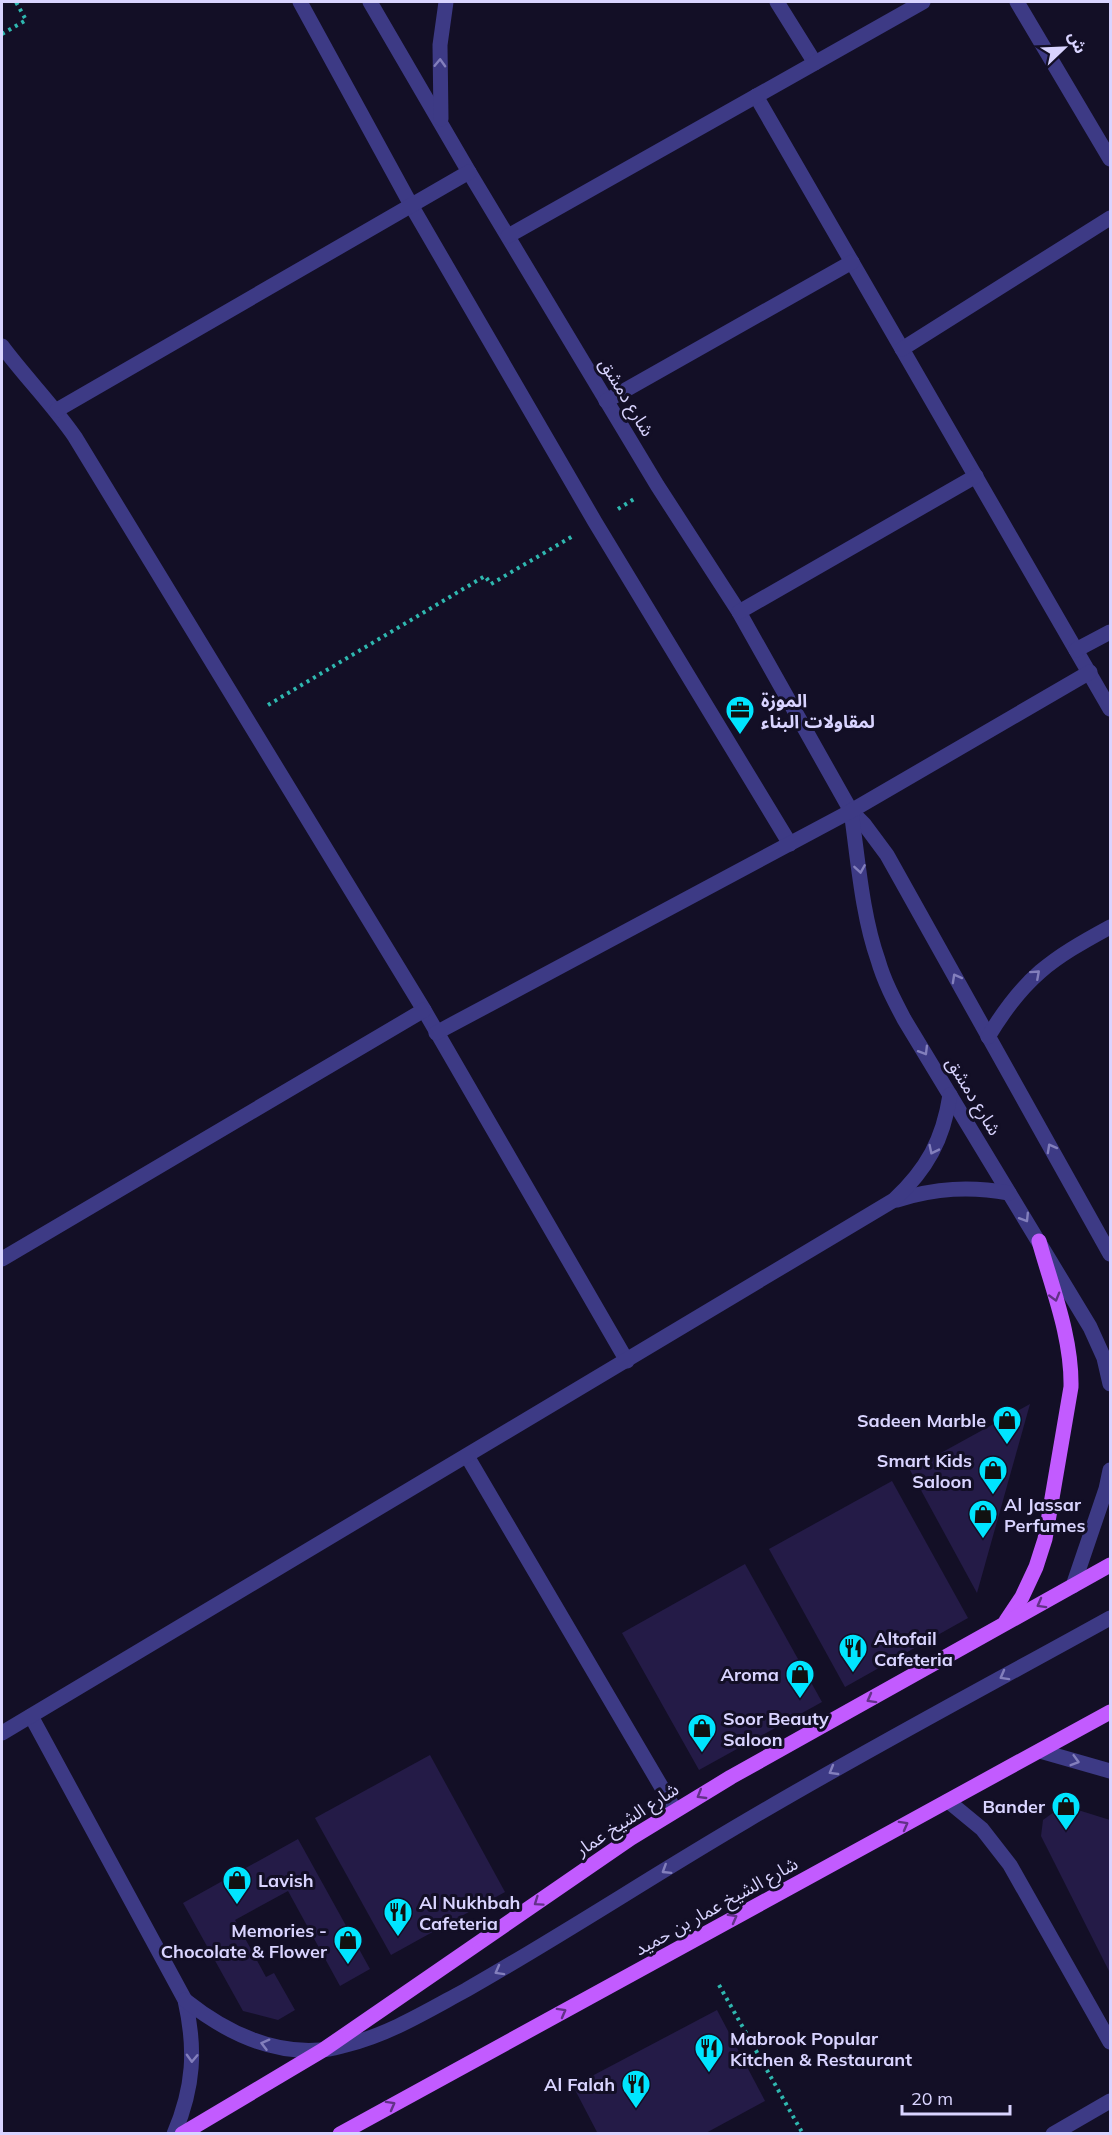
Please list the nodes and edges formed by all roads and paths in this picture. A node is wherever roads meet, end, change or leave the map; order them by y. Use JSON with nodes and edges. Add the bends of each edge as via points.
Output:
{"nodes":[{"id":1,"x":16,"y":2,"type":"edge"},
{"id":2,"x":300,"y":2,"type":"edge"},
{"id":3,"x":370,"y":2,"type":"edge"},
{"id":4,"x":446,"y":2,"type":"edge"},
{"id":5,"x":777,"y":2,"type":"edge"},
{"id":6,"x":923,"y":2,"type":"edge"},
{"id":7,"x":1017,"y":2,"type":"edge"},
{"id":8,"x":2,"y":33,"type":"edge"},
{"id":9,"x":815,"y":63,"type":"junction"},
{"id":10,"x":756,"y":96,"type":"junction"},
{"id":11,"x":441,"y":122,"type":"junction"},
{"id":12,"x":1110,"y":159,"type":"edge"},
{"id":13,"x":469,"y":172,"type":"junction"},
{"id":14,"x":411,"y":205,"type":"junction"},
{"id":15,"x":1110,"y":218,"type":"edge"},
{"id":16,"x":508,"y":236,"type":"junction"},
{"id":17,"x":852,"y":262,"type":"junction"},
{"id":18,"x":2,"y":346,"type":"edge"},
{"id":19,"x":902,"y":349,"type":"junction"},
{"id":20,"x":606,"y":401,"type":"junction"},
{"id":21,"x":57,"y":411,"type":"junction"},
{"id":22,"x":976,"y":476,"type":"junction"},
{"id":23,"x":657,"y":485,"type":"junction"},
{"id":24,"x":595,"y":522,"type":"junction"},
{"id":25,"x":739,"y":612,"type":"junction"},
{"id":26,"x":1110,"y":632,"type":"edge"},
{"id":27,"x":1076,"y":650,"type":"junction"},
{"id":28,"x":1090,"y":672,"type":"junction"},
{"id":29,"x":1110,"y":709,"type":"edge"},
{"id":30,"x":246,"y":718,"type":"junction"},
{"id":31,"x":850,"y":811,"type":"junction"},
{"id":32,"x":790,"y":844,"type":"junction"},
{"id":33,"x":1110,"y":927,"type":"edge"},
{"id":34,"x":424,"y":1010,"type":"junction"},
{"id":35,"x":436,"y":1033,"type":"junction"},
{"id":36,"x":988,"y":1037,"type":"junction"},
{"id":37,"x":950,"y":1095,"type":"junction"},
{"id":38,"x":1009,"y":1193,"type":"junction"},
{"id":39,"x":894,"y":1200,"type":"junction"},
{"id":40,"x":1104,"y":1232,"type":"edge"},
{"id":41,"x":1039,"y":1241,"type":"junction"},
{"id":42,"x":3,"y":1254,"type":"edge"},
{"id":43,"x":1110,"y":1254,"type":"edge"},
{"id":44,"x":627,"y":1361,"type":"junction"},
{"id":45,"x":1110,"y":1384,"type":"edge"},
{"id":46,"x":467,"y":1456,"type":"junction"},
{"id":47,"x":1110,"y":1470,"type":"edge"},
{"id":48,"x":1110,"y":1565,"type":"edge"},
{"id":49,"x":1072,"y":1587,"type":"junction"},
{"id":50,"x":1110,"y":1618,"type":"edge"},
{"id":51,"x":1004,"y":1624,"type":"junction"},
{"id":52,"x":1110,"y":1713,"type":"edge"},
{"id":53,"x":31,"y":1716,"type":"junction"},
{"id":54,"x":2,"y":1733,"type":"edge"},
{"id":55,"x":1040,"y":1750,"type":"junction"},
{"id":56,"x":1110,"y":1771,"type":"edge"},
{"id":57,"x":948,"y":1801,"type":"junction"},
{"id":58,"x":675,"y":1810,"type":"junction"},
{"id":59,"x":719,"y":1985,"type":"dead end"},
{"id":60,"x":185,"y":2000,"type":"junction"},
{"id":61,"x":1109,"y":2036,"type":"edge"},
{"id":62,"x":322,"y":2050,"type":"junction"},
{"id":63,"x":1110,"y":2101,"type":"edge"},
{"id":64,"x":174,"y":2133,"type":"edge"},
{"id":65,"x":182,"y":2133,"type":"edge"},
{"id":66,"x":340,"y":2133,"type":"edge"},
{"id":67,"x":803,"y":2133,"type":"edge"},
{"id":68,"x":1053,"y":2133,"type":"edge"}],
"edges":[{"from":1,"to":8,"type":"path","via":[[26,20]]},
{"from":2,"to":14,"type":"street"},
{"from":3,"to":11,"type":"street","name":"شارع دمشق"},
{"from":11,"to":4,"type":"street","one_way":true,"via":[[440,45]]},
{"from":5,"to":9,"type":"street"},
{"from":6,"to":9,"type":"street"},
{"from":7,"to":12,"type":"street"},
{"from":9,"to":10,"type":"street"},
{"from":10,"to":16,"type":"street"},
{"from":10,"to":17,"type":"street"},
{"from":11,"to":13,"type":"street","name":"شارع دمشق"},
{"from":13,"to":14,"type":"street"},
{"from":13,"to":16,"type":"street","name":"شارع دمشق"},
{"from":14,"to":21,"type":"street"},
{"from":14,"to":24,"type":"street"},
{"from":15,"to":19,"type":"street"},
{"from":16,"to":20,"type":"street","name":"شارع دمشق"},
{"from":17,"to":19,"type":"street"},
{"from":17,"to":20,"type":"street"},
{"from":18,"to":21,"type":"street"},
{"from":19,"to":22,"type":"street"},
{"from":20,"to":23,"type":"street","name":"شارع دمشق"},
{"from":21,"to":30,"type":"street"},
{"from":22,"to":25,"type":"street"},
{"from":22,"to":27,"type":"street"},
{"from":23,"to":24,"type":"path"},
{"from":23,"to":25,"type":"street","name":"شارع دمشق"},
{"from":24,"to":30,"type":"path","via":[[491,584],[485,576]]},
{"from":24,"to":32,"type":"street"},
{"from":25,"to":31,"type":"street","name":"شارع دمشق"},
{"from":26,"to":27,"type":"street"},
{"from":27,"to":28,"type":"street"},
{"from":28,"to":29,"type":"street"},
{"from":28,"to":31,"type":"street"},
{"from":30,"to":34,"type":"street"},
{"from":31,"to":32,"type":"street"},
{"from":36,"to":31,"type":"street","name":"شارع دمشق","one_way":true,"via":[[887,855],[871,831]]},
{"from":31,"to":37,"type":"street","name":"شارع دمشق","one_way":true,"via":[[877,960],[904,1019]]},
{"from":32,"to":35,"type":"street"},
{"from":36,"to":33,"type":"street","one_way":true,"via":[[1025,984],[1046,965]]},
{"from":34,"to":35,"type":"street"},
{"from":34,"to":42,"type":"street"},
{"from":35,"to":44,"type":"street"},
{"from":40,"to":36,"type":"street","name":"شارع دمشق","one_way":true},
{"from":37,"to":38,"type":"street","name":"شارع دمشق"},
{"from":37,"to":39,"type":"street","one_way":true,"via":[[946,1119],[927,1164]]},
{"from":38,"to":39,"type":"street","via":[[951,1189]]},
{"from":38,"to":41,"type":"street","name":"شارع دمشق","one_way":true},
{"from":39,"to":44,"type":"street"},
{"from":40,"to":43,"type":"street","name":"شارع دمشق"},
{"from":41,"to":45,"type":"street","name":"شارع دمشق","via":[[1090,1327]]},
{"from":41,"to":51,"type":"main road","one_way":true,"via":[[1066,1335],[1071,1387],[1045,1539],[1022,1597]]},
{"from":44,"to":46,"type":"street"},
{"from":46,"to":53,"type":"street"},
{"from":46,"to":58,"type":"street"},
{"from":47,"to":49,"type":"street"},
{"from":48,"to":49,"type":"main road","name":"شارع الشيخ عمار"},
{"from":49,"to":51,"type":"main road","name":"شارع الشيخ عمار","one_way":true},
{"from":50,"to":62,"type":"street","one_way":true,"via":[[808,1785],[527,1956],[404,2024],[367,2039]]},
{"from":51,"to":58,"type":"main road","name":"شارع الشيخ عمار","one_way":true},
{"from":52,"to":55,"type":"main road","name":"شارع الشيخ عمار بن حميد"},
{"from":53,"to":54,"type":"street"},
{"from":53,"to":60,"type":"street"},
{"from":55,"to":56,"type":"street","one_way":true},
{"from":55,"to":57,"type":"main road","name":"شارع الشيخ عمار بن حميد"},
{"from":57,"to":61,"type":"street","via":[[982,1829],[1010,1865]]},
{"from":66,"to":57,"type":"main road","name":"شارع الشيخ عمار بن حميد","one_way":true},
{"from":58,"to":62,"type":"main road","name":"شارع الشيخ عمار","one_way":true},
{"from":59,"to":67,"type":"path"},
{"from":62,"to":60,"type":"street","one_way":true,"via":[[256,2042],[217,2024]]},
{"from":60,"to":64,"type":"street","one_way":true,"via":[[192,2030],[190,2087]]},
{"from":62,"to":65,"type":"main road","name":"شارع الشيخ عمار"},
{"from":63,"to":68,"type":"street"}]}
